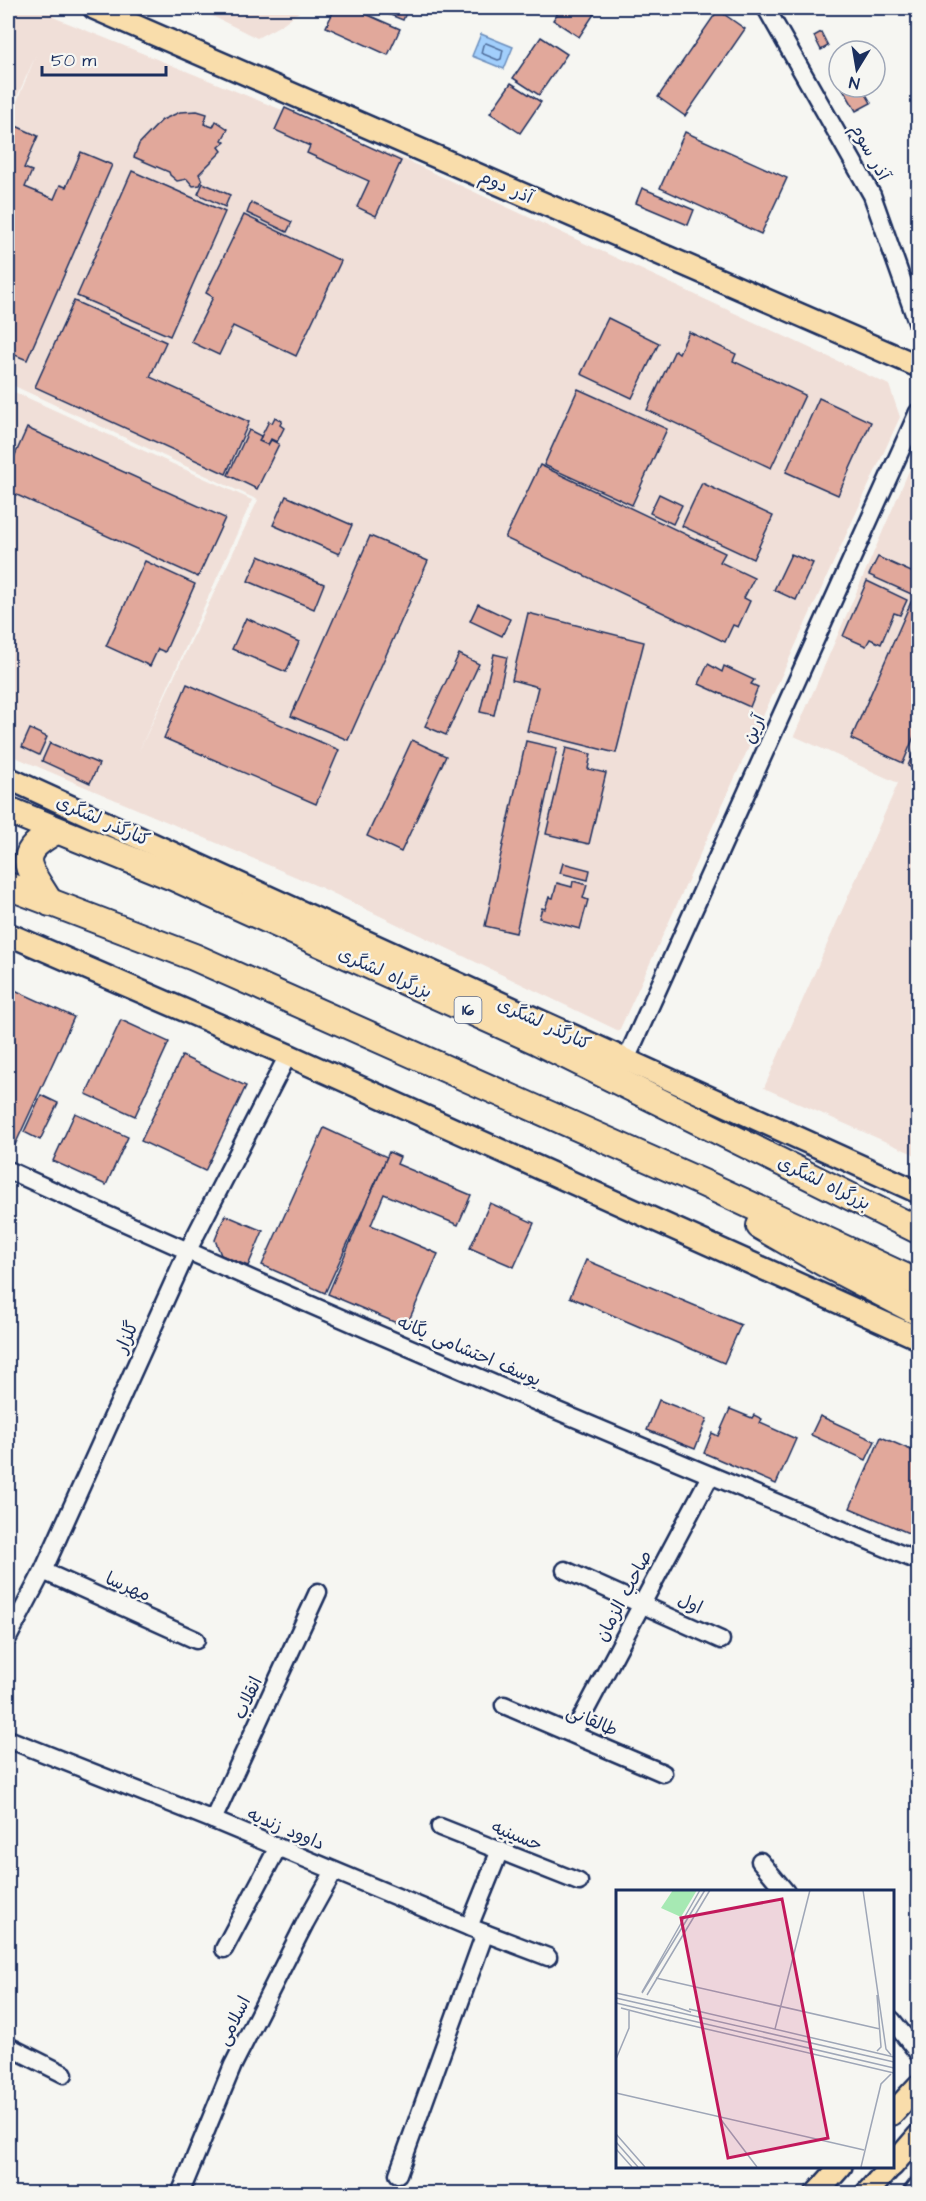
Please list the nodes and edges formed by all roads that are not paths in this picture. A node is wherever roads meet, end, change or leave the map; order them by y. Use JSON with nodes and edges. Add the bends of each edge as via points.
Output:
{"nodes":[{"id":1,"x":94,"y":8,"type":"edge"},
{"id":2,"x":766,"y":8,"type":"edge"},
{"id":3,"x":918,"y":325,"type":"edge"},
{"id":4,"x":918,"y":366,"type":"edge"},
{"id":5,"x":918,"y":412,"type":"edge"},
{"id":6,"x":8,"y":778,"type":"edge"},
{"id":7,"x":8,"y":810,"type":"edge"},
{"id":8,"x":56,"y":831,"type":"junction"},
{"id":9,"x":8,"y":886,"type":"edge"},
{"id":10,"x":50,"y":903,"type":"junction"},
{"id":11,"x":8,"y":934,"type":"edge"},
{"id":12,"x":288,"y":1056,"type":"junction"},
{"id":13,"x":625,"y":1062,"type":"junction"},
{"id":14,"x":8,"y":1170,"type":"edge"},
{"id":15,"x":703,"y":1183,"type":"junction"},
{"id":16,"x":918,"y":1192,"type":"edge"},
{"id":17,"x":918,"y":1230,"type":"edge"},
{"id":18,"x":188,"y":1252,"type":"junction"},
{"id":19,"x":918,"y":1283,"type":"edge"},
{"id":20,"x":918,"y":1312,"type":"edge"},
{"id":21,"x":918,"y":1338,"type":"edge"},
{"id":22,"x":710,"y":1476,"type":"junction"},
{"id":23,"x":918,"y":1561,"type":"edge"},
{"id":24,"x":566,"y":1570,"type":"dead end"},
{"id":25,"x":43,"y":1571,"type":"junction"},
{"id":26,"x":318,"y":1592,"type":"dead end"},
{"id":27,"x":642,"y":1603,"type":"junction"},
{"id":28,"x":8,"y":1638,"type":"edge"},
{"id":29,"x":196,"y":1640,"type":"dead end"},
{"id":30,"x":721,"y":1640,"type":"dead end"},
{"id":31,"x":504,"y":1705,"type":"dead end"},
{"id":32,"x":573,"y":1734,"type":"junction"},
{"id":33,"x":8,"y":1739,"type":"edge"},
{"id":34,"x":663,"y":1773,"type":"dead end"},
{"id":35,"x":213,"y":1820,"type":"junction"},
{"id":36,"x":440,"y":1827,"type":"dead end"},
{"id":37,"x":278,"y":1847,"type":"junction"},
{"id":38,"x":500,"y":1850,"type":"junction"},
{"id":39,"x":760,"y":1861,"type":"dead end"},
{"id":40,"x":334,"y":1871,"type":"junction"},
{"id":41,"x":579,"y":1882,"type":"dead end"},
{"id":42,"x":784,"y":1890,"type":"edge"},
{"id":43,"x":469,"y":1927,"type":"junction"},
{"id":44,"x":485,"y":1933,"type":"junction"},
{"id":45,"x":224,"y":1949,"type":"dead end"},
{"id":46,"x":548,"y":1957,"type":"dead end"},
{"id":47,"x":893,"y":2022,"type":"edge"},
{"id":48,"x":8,"y":2046,"type":"edge"},
{"id":49,"x":918,"y":2053,"type":"edge"},
{"id":50,"x":64,"y":2074,"type":"dead end"},
{"id":51,"x":918,"y":2086,"type":"edge"},
{"id":52,"x":893,"y":2112,"type":"edge"},
{"id":53,"x":918,"y":2136,"type":"edge"},
{"id":54,"x":893,"y":2164,"type":"edge"},
{"id":55,"x":840,"y":2168,"type":"edge"},
{"id":56,"x":889,"y":2168,"type":"edge"},
{"id":57,"x":399,"y":2174,"type":"dead end"},
{"id":58,"x":180,"y":2193,"type":"edge"},
{"id":59,"x":816,"y":2193,"type":"edge"},
{"id":60,"x":866,"y":2193,"type":"edge"}],
"edges":[{"from":1,"to":4,"type":"main road","name":"آذر دوم"},
{"from":2,"to":3,"type":"street","name":"آذر سوم","via":[[872,195]]},
{"from":5,"to":13,"type":"street","name":"آرین"},
{"from":6,"to":13,"type":"main road","name":"کنارگذر لشگری"},
{"from":7,"to":8,"type":"highway","name":"بزرگراه لشگری","number":"16"},
{"from":8,"to":10,"type":"highway","via":[[33,846],[27,861]]},
{"from":8,"to":17,"type":"highway","name":"بزرگراه لشگری","number":"16","via":[[173,877],[537,1041]]},
{"from":9,"to":10,"type":"highway"},
{"from":10,"to":15,"type":"highway","via":[[194,957]]},
{"from":11,"to":12,"type":"main road"},
{"from":12,"to":18,"type":"street","name":"گلزار"},
{"from":12,"to":21,"type":"main road"},
{"from":13,"to":16,"type":"main road","name":"کنارگذر لشگری"},
{"from":14,"to":18,"type":"street","name":"یوسف احتشامی یگانه"},
{"from":15,"to":19,"type":"highway"},
{"from":15,"to":20,"type":"highway","via":[[756,1224]]},
{"from":18,"to":22,"type":"street","name":"یوسف احتشامی یگانه"},
{"from":18,"to":25,"type":"street","name":"گلزار"},
{"from":22,"to":23,"type":"street","name":"یوسف احتشامی یگانه"},
{"from":22,"to":27,"type":"street","name":"صاحب الزمان"},
{"from":24,"to":27,"type":"street","name":"اول"},
{"from":25,"to":28,"type":"street","name":"گلزار"},
{"from":25,"to":29,"type":"street","name":"مهرسا"},
{"from":26,"to":35,"type":"street","name":"انقلاب"},
{"from":27,"to":30,"type":"street","name":"اول"},
{"from":27,"to":32,"type":"street","name":"صاحب الزمان"},
{"from":31,"to":32,"type":"street","name":"طالقانی"},
{"from":32,"to":34,"type":"street","name":"طالقانی"},
{"from":33,"to":35,"type":"street","name":"داوود زندیه"},
{"from":35,"to":37,"type":"street","name":"داوود زندیه"},
{"from":36,"to":38,"type":"street","name":"حسینیه"},
{"from":37,"to":40,"type":"street","name":"داوود زندیه"},
{"from":37,"to":45,"type":"street"},
{"from":38,"to":41,"type":"street","name":"حسینیه"},
{"from":38,"to":43,"type":"street"},
{"from":39,"to":42,"type":"street"},
{"from":40,"to":43,"type":"street","name":"داوود زندیه"},
{"from":40,"to":58,"type":"street","name":"اسلامی","via":[[233,2066]]},
{"from":43,"to":44,"type":"street","name":"داوود زندیه"},
{"from":44,"to":46,"type":"street","name":"داوود زندیه"},
{"from":44,"to":57,"type":"street"},
{"from":47,"to":49,"type":"street"},
{"from":48,"to":50,"type":"street"},
{"from":51,"to":52,"type":"main road"},
{"from":53,"to":54,"type":"main road"},
{"from":55,"to":59,"type":"main road"},
{"from":56,"to":60,"type":"main road"}]}
